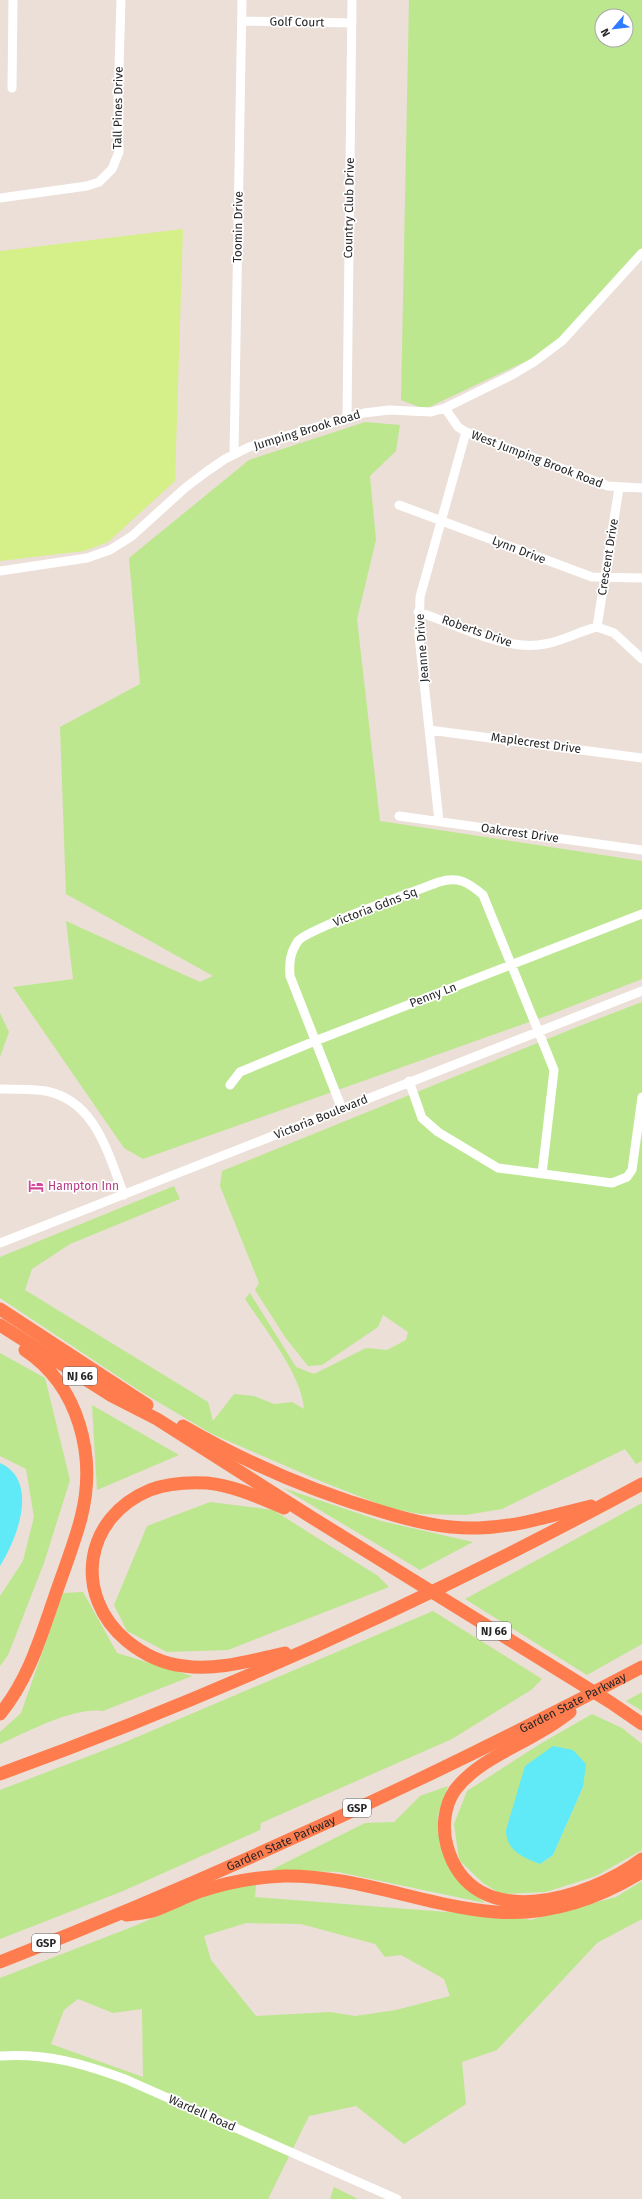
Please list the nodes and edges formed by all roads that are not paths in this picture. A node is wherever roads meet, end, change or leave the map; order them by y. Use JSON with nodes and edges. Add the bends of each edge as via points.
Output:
{"nodes":[{"id":1,"x":13,"y":0,"type":"edge"},
{"id":2,"x":121,"y":0,"type":"edge"},
{"id":3,"x":242,"y":0,"type":"edge"},
{"id":4,"x":352,"y":0,"type":"edge"},
{"id":5,"x":242,"y":21,"type":"junction"},
{"id":6,"x":352,"y":23,"type":"junction"},
{"id":7,"x":12,"y":88,"type":"dead end"},
{"id":8,"x":0,"y":198,"type":"edge"},
{"id":9,"x":642,"y":253,"type":"edge"},
{"id":10,"x":445,"y":408,"type":"junction"},
{"id":11,"x":347,"y":417,"type":"junction"},
{"id":12,"x":466,"y":432,"type":"junction"},
{"id":13,"x":234,"y":454,"type":"junction"},
{"id":14,"x":619,"y":488,"type":"junction"},
{"id":15,"x":642,"y":488,"type":"edge"},
{"id":16,"x":399,"y":505,"type":"dead end"},
{"id":17,"x":441,"y":521,"type":"junction"},
{"id":18,"x":0,"y":571,"type":"edge"},
{"id":19,"x":605,"y":578,"type":"junction"},
{"id":20,"x":642,"y":578,"type":"edge"},
{"id":21,"x":418,"y":612,"type":"junction"},
{"id":22,"x":597,"y":627,"type":"junction"},
{"id":23,"x":642,"y":659,"type":"edge"},
{"id":24,"x":429,"y":730,"type":"junction"},
{"id":25,"x":642,"y":758,"type":"edge"},
{"id":26,"x":399,"y":816,"type":"dead end"},
{"id":27,"x":439,"y":821,"type":"junction"},
{"id":28,"x":642,"y":850,"type":"edge"},
{"id":29,"x":642,"y":914,"type":"edge"},
{"id":30,"x":510,"y":964,"type":"junction"},
{"id":31,"x":642,"y":991,"type":"edge"},
{"id":32,"x":537,"y":1032,"type":"junction"},
{"id":33,"x":315,"y":1041,"type":"junction"},
{"id":34,"x":409,"y":1081,"type":"junction"},
{"id":35,"x":230,"y":1085,"type":"dead end"},
{"id":36,"x":0,"y":1089,"type":"edge"},
{"id":37,"x":642,"y":1097,"type":"edge"},
{"id":38,"x":342,"y":1109,"type":"junction"},
{"id":39,"x":542,"y":1174,"type":"junction"},
{"id":40,"x":124,"y":1195,"type":"junction"},
{"id":41,"x":0,"y":1243,"type":"edge"},
{"id":42,"x":0,"y":1310,"type":"edge"},
{"id":43,"x":0,"y":1325,"type":"edge"},
{"id":44,"x":0,"y":1334,"type":"edge"},
{"id":45,"x":117,"y":1386,"type":"junction"},
{"id":46,"x":157,"y":1419,"type":"junction"},
{"id":47,"x":642,"y":1484,"type":"edge"},
{"id":48,"x":616,"y":1499,"type":"junction"},
{"id":49,"x":310,"y":1517,"type":"junction"},
{"id":50,"x":312,"y":1647,"type":"junction"},
{"id":51,"x":642,"y":1667,"type":"edge"},
{"id":52,"x":603,"y":1688,"type":"junction"},
{"id":53,"x":610,"y":1702,"type":"junction"},
{"id":54,"x":0,"y":1714,"type":"edge"},
{"id":55,"x":642,"y":1719,"type":"edge"},
{"id":56,"x":642,"y":1724,"type":"edge"},
{"id":57,"x":0,"y":1774,"type":"edge"},
{"id":58,"x":642,"y":1860,"type":"edge"},
{"id":59,"x":642,"y":1872,"type":"edge"},
{"id":60,"x":107,"y":1918,"type":"junction"},
{"id":61,"x":0,"y":1962,"type":"edge"},
{"id":62,"x":0,"y":2056,"type":"edge"},
{"id":63,"x":397,"y":2199,"type":"edge"}],
"edges":[{"from":1,"to":7,"type":"street"},
{"from":2,"to":8,"type":"street","name":"Tall Pines Drive","via":[[119,152],[112,168],[100,182],[87,186]]},
{"from":3,"to":5,"type":"street","name":"Toomin Drive"},
{"from":4,"to":6,"type":"street","name":"Country Club Drive"},
{"from":5,"to":6,"type":"street","name":"Golf Court"},
{"from":5,"to":13,"type":"street","name":"Toomin Drive"},
{"from":6,"to":11,"type":"street","name":"Country Club Drive"},
{"from":9,"to":10,"type":"street","name":"Jumping Brook Road","via":[[572,330],[546,354],[512,375]]},
{"from":10,"to":11,"type":"street","name":"Jumping Brook Road","via":[[431,412],[364,412]]},
{"from":10,"to":12,"type":"street","name":"West Jumping Brook Road","via":[[458,427]]},
{"from":11,"to":13,"type":"street","name":"Jumping Brook Road","via":[[264,442]]},
{"from":12,"to":14,"type":"street","name":"West Jumping Brook Road","via":[[596,482]]},
{"from":12,"to":17,"type":"street","name":"Jeanne Drive"},
{"from":13,"to":18,"type":"street","name":"Jumping Brook Road","via":[[184,488],[132,536],[110,550],[87,558]]},
{"from":14,"to":15,"type":"street","name":"West Jumping Brook Road"},
{"from":14,"to":19,"type":"street","name":"Crescent Drive"},
{"from":16,"to":17,"type":"street","name":"Lynn Drive"},
{"from":17,"to":19,"type":"street","name":"Lynn Drive","via":[[586,576]]},
{"from":17,"to":21,"type":"street","name":"Jeanne Drive"},
{"from":19,"to":20,"type":"street","name":"Lynn Drive"},
{"from":19,"to":22,"type":"street","name":"Crescent Drive"},
{"from":21,"to":22,"type":"street","name":"Roberts Drive","via":[[499,641],[521,645],[552,643]]},
{"from":21,"to":24,"type":"street","name":"Jeanne Drive"},
{"from":22,"to":23,"type":"street","via":[[614,633]]},
{"from":24,"to":25,"type":"street","name":"Maplecrest Drive"},
{"from":24,"to":27,"type":"street","name":"Jeanne Drive"},
{"from":26,"to":27,"type":"street","name":"Oakcrest Drive"},
{"from":27,"to":28,"type":"street","name":"Oakcrest Drive"},
{"from":29,"to":30,"type":"street","name":"Penny Ln"},
{"from":30,"to":32,"type":"street","name":"Victoria Gdns Sq"},
{"from":30,"to":33,"type":"street","name":"Penny Ln"},
{"from":30,"to":33,"type":"street","name":"Victoria Gdns Sq","via":[[482,895],[460,880],[449,879],[439,882],[323,927],[299,940],[289,960],[290,976]]},
{"from":31,"to":32,"type":"street","name":"Victoria Boulevard"},
{"from":32,"to":34,"type":"street","name":"Victoria Boulevard"},
{"from":32,"to":39,"type":"street","name":"Victoria Gdns Sq","via":[[554,1070]]},
{"from":33,"to":35,"type":"street","name":"Penny Ln","via":[[240,1072]]},
{"from":33,"to":38,"type":"street","name":"Victoria Gdns Sq"},
{"from":34,"to":38,"type":"street","name":"Victoria Boulevard"},
{"from":34,"to":39,"type":"street","via":[[422,1118],[438,1132],[498,1168]]},
{"from":36,"to":40,"type":"street","via":[[47,1091],[78,1106],[98,1131]]},
{"from":37,"to":39,"type":"street","via":[[632,1170],[627,1177],[612,1183]]},
{"from":38,"to":40,"type":"street","name":"Victoria Boulevard"},
{"from":40,"to":41,"type":"street","name":"Victoria Boulevard"},
{"from":42,"to":45,"type":"highway","number":"NJ 66"},
{"from":43,"to":46,"type":"highway","number":"NJ 66","via":[[112,1396]]},
{"from":44,"to":54,"type":"highway","via":[[34,1356],[50,1370],[64,1388],[74,1407],[81,1431],[86,1467],[81,1517],[41,1636],[25,1675]]},
{"from":45,"to":46,"type":"highway","number":"NJ 66"},
{"from":45,"to":48,"type":"highway","via":[[207,1439],[267,1470],[342,1500],[423,1523],[458,1528],[499,1526],[540,1519]]},
{"from":46,"to":49,"type":"highway","number":"NJ 66"},
{"from":47,"to":48,"type":"highway"},
{"from":48,"to":50,"type":"highway","via":[[479,1568]]},
{"from":49,"to":50,"type":"highway","via":[[226,1486],[184,1483],[159,1487],[128,1503],[107,1524],[94,1552],[91,1573],[97,1603],[115,1630],[140,1651],[160,1661],[182,1666],[215,1667]]},
{"from":49,"to":53,"type":"highway","number":"NJ 66"},
{"from":50,"to":57,"type":"highway","via":[[148,1717]]},
{"from":51,"to":52,"type":"highway","name":"Garden State Parkway","number":"GSP"},
{"from":52,"to":58,"type":"highway","via":[[544,1730],[489,1761],[464,1781],[451,1797],[446,1810],[446,1842],[455,1865],[472,1885],[493,1898],[514,1902],[550,1899],[580,1892],[617,1876]]},
{"from":52,"to":60,"type":"highway","name":"Garden State Parkway","number":"GSP","via":[[393,1791]]},
{"from":53,"to":55,"type":"highway","number":"NJ 66"},
{"from":53,"to":56,"type":"highway","number":"NJ 66"},
{"from":59,"to":60,"type":"highway","via":[[593,1897],[569,1905],[534,1911],[487,1911],[344,1880],[284,1876],[248,1879],[222,1885],[152,1911]]},
{"from":60,"to":61,"type":"highway","name":"Garden State Parkway","number":"GSP"},
{"from":62,"to":63,"type":"street","name":"Wardell Road","via":[[38,2055],[93,2067]]}]}
